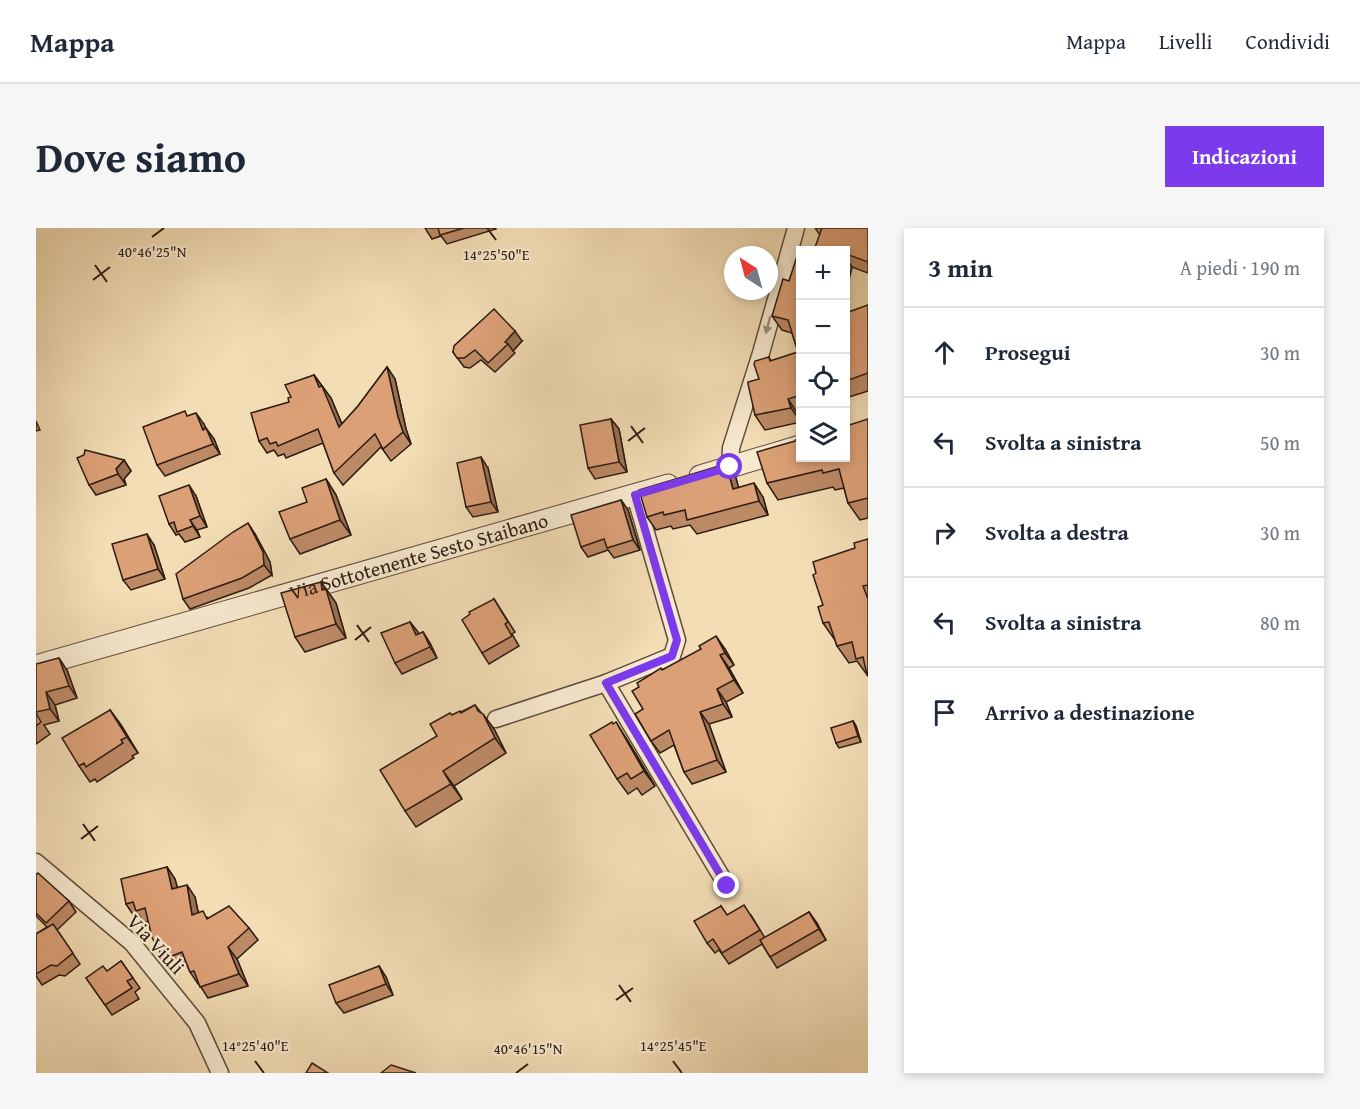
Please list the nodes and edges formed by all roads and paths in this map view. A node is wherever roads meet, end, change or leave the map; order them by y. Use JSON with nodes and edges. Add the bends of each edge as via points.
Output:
{"nodes":[{"id":1,"x":796,"y":228,"type":"edge"},
{"id":2,"x":796,"y":447,"type":"edge"},
{"id":3,"x":730,"y":467,"type":"junction"},
{"id":4,"x":635,"y":495,"type":"junction"},
{"id":5,"x":36,"y":666,"type":"edge"},
{"id":6,"x":606,"y":683,"type":"junction"},
{"id":7,"x":496,"y":719,"type":"dead end"},
{"id":8,"x":36,"y":862,"type":"edge"},
{"id":9,"x":727,"y":886,"type":"dead end"},
{"id":10,"x":220,"y":1073,"type":"edge"}],
"edges":[{"from":1,"to":3,"type":"street","one_way":true,"via":[[731,448]]},
{"from":2,"to":3,"type":"street","name":"Via Sottotenente Sesto Staibano"},
{"from":3,"to":4,"type":"street","name":"Via Sottotenente Sesto Staibano"},
{"from":4,"to":5,"type":"street","name":"Via Sottotenente Sesto Staibano"},
{"from":4,"to":6,"type":"street","via":[[677,640],[672,656]]},
{"from":6,"to":7,"type":"street"},
{"from":6,"to":9,"type":"street"},
{"from":8,"to":10,"type":"street","name":"Via Viuli","via":[[132,943],[197,1023]]}]}
